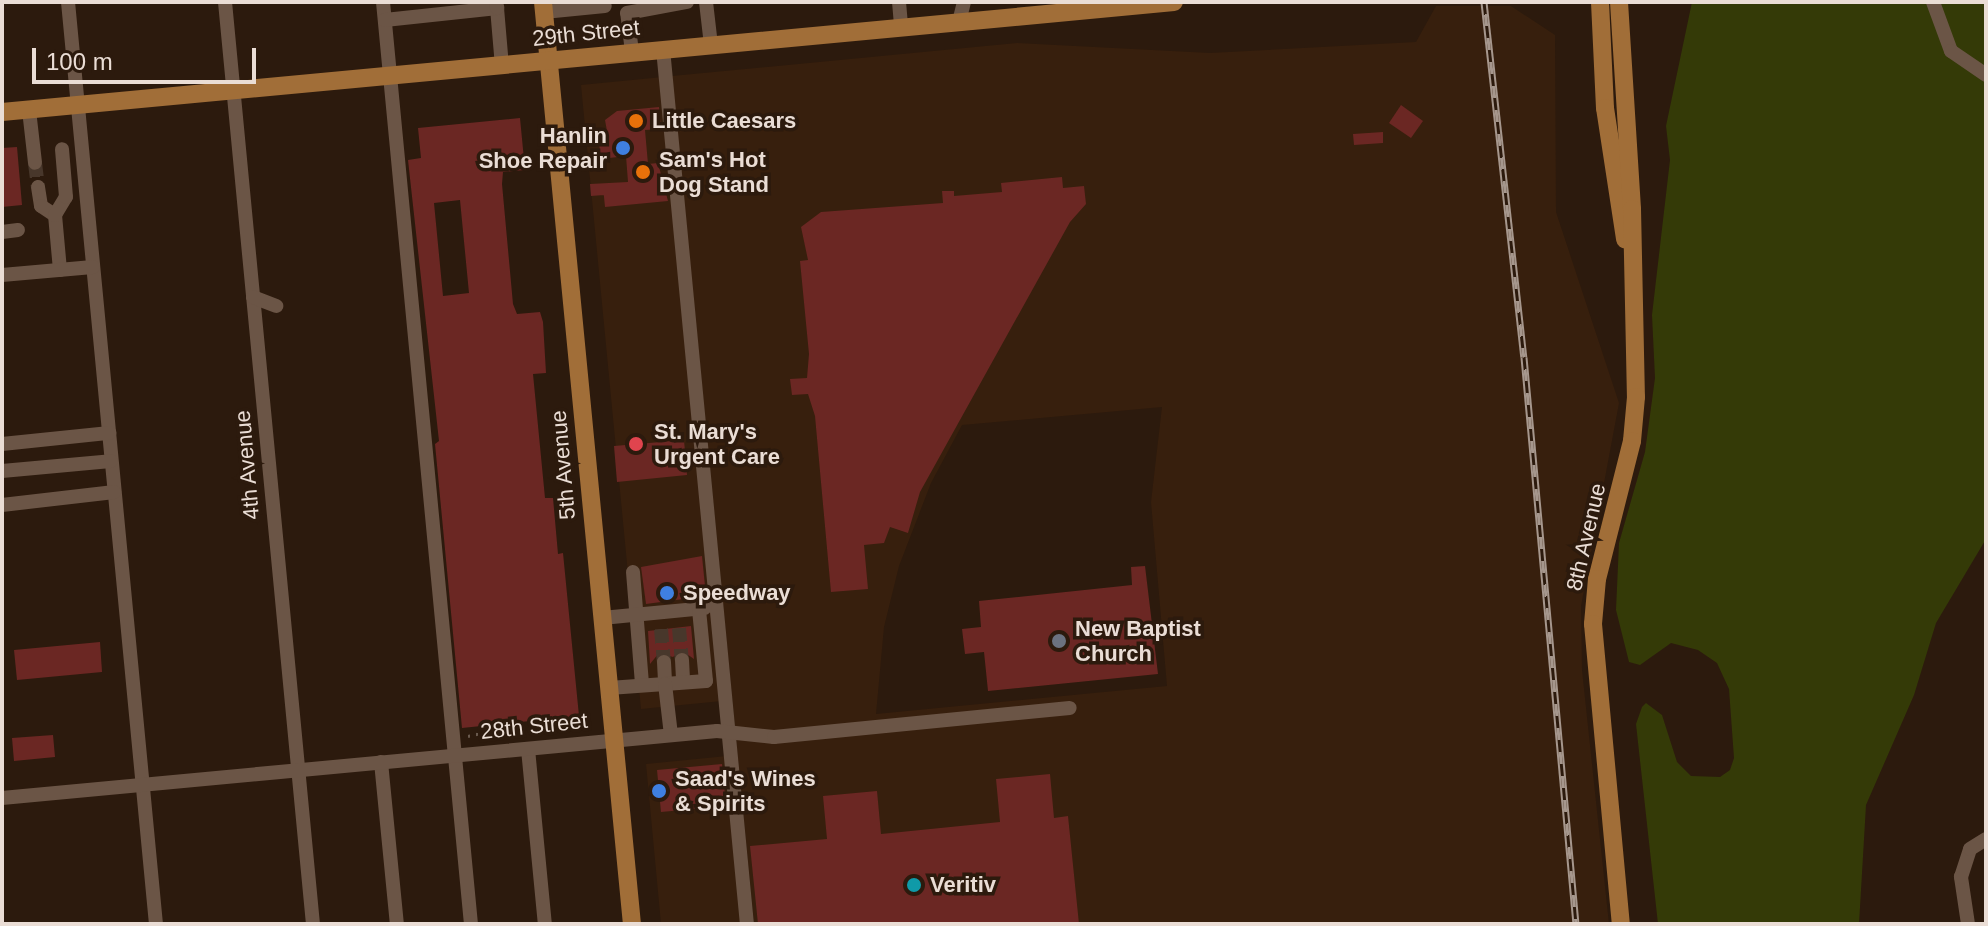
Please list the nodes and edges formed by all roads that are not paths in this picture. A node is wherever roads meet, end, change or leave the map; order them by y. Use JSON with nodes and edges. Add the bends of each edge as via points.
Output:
{"nodes":[{"id":1,"x":68,"y":2,"type":"edge"},
{"id":2,"x":225,"y":2,"type":"edge"},
{"id":3,"x":383,"y":2,"type":"edge"},
{"id":4,"x":687,"y":2,"type":"edge"},
{"id":5,"x":706,"y":2,"type":"edge"},
{"id":6,"x":899,"y":2,"type":"edge"},
{"id":7,"x":964,"y":2,"type":"edge"},
{"id":8,"x":1174,"y":2,"type":"edge"},
{"id":9,"x":1600,"y":2,"type":"edge"},
{"id":10,"x":1619,"y":2,"type":"edge"},
{"id":11,"x":1933,"y":2,"type":"edge"},
{"id":12,"x":496,"y":5,"type":"edge"},
{"id":13,"x":605,"y":6,"type":"dead end"},
{"id":14,"x":544,"y":7,"type":"edge"},
{"id":15,"x":413,"y":9,"type":"edge"},
{"id":16,"x":385,"y":20,"type":"junction"},
{"id":17,"x":959,"y":22,"type":"junction"},
{"id":18,"x":901,"y":27,"type":"junction"},
{"id":19,"x":711,"y":45,"type":"junction"},
{"id":20,"x":663,"y":49,"type":"junction"},
{"id":21,"x":632,"y":52,"type":"junction"},
{"id":22,"x":548,"y":61,"type":"junction"},
{"id":23,"x":502,"y":66,"type":"junction"},
{"id":24,"x":1986,"y":75,"type":"edge"},
{"id":25,"x":390,"y":77,"type":"junction"},
{"id":26,"x":233,"y":91,"type":"junction"},
{"id":27,"x":78,"y":105,"type":"junction"},
{"id":28,"x":29,"y":110,"type":"junction"},
{"id":29,"x":2,"y":112,"type":"edge"},
{"id":30,"x":82,"y":147,"type":"junction"},
{"id":31,"x":62,"y":149,"type":"junction"},
{"id":32,"x":38,"y":187,"type":"tunnel mouth"},
{"id":33,"x":55,"y":215,"type":"junction"},
{"id":34,"x":18,"y":230,"type":"dead end"},
{"id":35,"x":2,"y":232,"type":"edge"},
{"id":36,"x":1630,"y":257,"type":"junction"},
{"id":37,"x":93,"y":267,"type":"junction"},
{"id":38,"x":60,"y":270,"type":"junction"},
{"id":39,"x":2,"y":275,"type":"edge"},
{"id":40,"x":253,"y":297,"type":"junction"},
{"id":41,"x":276,"y":306,"type":"dead end"},
{"id":42,"x":109,"y":433,"type":"junction"},
{"id":43,"x":2,"y":444,"type":"edge"},
{"id":44,"x":111,"y":461,"type":"junction"},
{"id":45,"x":2,"y":471,"type":"edge"},
{"id":46,"x":114,"y":492,"type":"junction"},
{"id":47,"x":2,"y":505,"type":"edge"},
{"id":48,"x":633,"y":572,"type":"dead end"},
{"id":49,"x":716,"y":607,"type":"junction"},
{"id":50,"x":699,"y":609,"type":"junction"},
{"id":51,"x":678,"y":611,"type":"junction"},
{"id":52,"x":659,"y":613,"type":"junction"},
{"id":53,"x":637,"y":614,"type":"junction"},
{"id":54,"x":602,"y":618,"type":"junction"},
{"id":55,"x":679,"y":628,"type":"tunnel mouth"},
{"id":56,"x":661,"y":629,"type":"tunnel mouth"},
{"id":57,"x":682,"y":660,"type":"tunnel mouth"},
{"id":58,"x":664,"y":662,"type":"tunnel mouth"},
{"id":59,"x":723,"y":673,"type":"junction"},
{"id":60,"x":705,"y":675,"type":"junction"},
{"id":61,"x":683,"y":682,"type":"junction"},
{"id":62,"x":665,"y":684,"type":"junction"},
{"id":63,"x":642,"y":685,"type":"junction"},
{"id":64,"x":609,"y":688,"type":"junction"},
{"id":65,"x":1070,"y":708,"type":"dead end"},
{"id":66,"x":729,"y":732,"type":"junction"},
{"id":67,"x":671,"y":735,"type":"junction"},
{"id":68,"x":614,"y":741,"type":"junction"},
{"id":69,"x":528,"y":749,"type":"junction"},
{"id":70,"x":455,"y":756,"type":"junction"},
{"id":71,"x":381,"y":762,"type":"junction"},
{"id":72,"x":298,"y":770,"type":"junction"},
{"id":73,"x":142,"y":785,"type":"junction"},
{"id":74,"x":2,"y":798,"type":"edge"},
{"id":75,"x":1986,"y":839,"type":"edge"},
{"id":76,"x":156,"y":924,"type":"edge"},
{"id":77,"x":313,"y":924,"type":"edge"},
{"id":78,"x":397,"y":924,"type":"edge"},
{"id":79,"x":471,"y":924,"type":"edge"},
{"id":80,"x":545,"y":924,"type":"edge"},
{"id":81,"x":632,"y":924,"type":"edge"},
{"id":82,"x":747,"y":924,"type":"edge"},
{"id":83,"x":1621,"y":924,"type":"edge"},
{"id":84,"x":1968,"y":924,"type":"edge"}],
"edges":[{"from":1,"to":27,"type":"street"},
{"from":2,"to":26,"type":"street","name":"4th Avenue"},
{"from":3,"to":16,"type":"street"},
{"from":4,"to":21,"type":"street","via":[[688,6],[627,13]]},
{"from":5,"to":19,"type":"street"},
{"from":6,"to":18,"type":"street"},
{"from":7,"to":17,"type":"street"},
{"from":8,"to":17,"type":"main road","name":"29th Street"},
{"from":9,"to":36,"type":"main road","name":"8th Avenue","via":[[1605,108]]},
{"from":10,"to":36,"type":"main road","name":"8th Avenue","via":[[1632,209]]},
{"from":11,"to":24,"type":"street","via":[[1951,51]]},
{"from":12,"to":15,"type":"street"},
{"from":12,"to":23,"type":"street"},
{"from":13,"to":14,"type":"street"},
{"from":14,"to":22,"type":"main road","name":"5th Avenue"},
{"from":15,"to":16,"type":"street"},
{"from":16,"to":25,"type":"street"},
{"from":17,"to":18,"type":"main road","name":"29th Street"},
{"from":18,"to":19,"type":"main road","name":"29th Street"},
{"from":19,"to":20,"type":"main road","name":"29th Street"},
{"from":20,"to":21,"type":"main road","name":"29th Street"},
{"from":20,"to":49,"type":"street"},
{"from":21,"to":22,"type":"main road","name":"29th Street"},
{"from":22,"to":23,"type":"main road","name":"29th Street"},
{"from":22,"to":54,"type":"main road","name":"5th Avenue"},
{"from":23,"to":25,"type":"main road","name":"29th Street"},
{"from":25,"to":26,"type":"main road","name":"29th Street"},
{"from":25,"to":70,"type":"street"},
{"from":26,"to":27,"type":"main road","name":"29th Street"},
{"from":26,"to":40,"type":"street","name":"4th Avenue"},
{"from":27,"to":28,"type":"main road","name":"29th Street"},
{"from":27,"to":30,"type":"street"},
{"from":28,"to":29,"type":"main road","name":"29th Street"},
{"from":28,"to":31,"type":"street","via":[[35,157]]},
{"from":30,"to":31,"type":"street"},
{"from":30,"to":37,"type":"street"},
{"from":31,"to":33,"type":"street","via":[[66,197]]},
{"from":32,"to":33,"type":"street","via":[[41,206]]},
{"from":33,"to":38,"type":"street"},
{"from":34,"to":35,"type":"street"},
{"from":36,"to":83,"type":"main road","name":"8th Avenue","via":[[1636,321],[1632,441],[1597,579],[1593,624]]},
{"from":37,"to":38,"type":"street"},
{"from":37,"to":42,"type":"street"},
{"from":38,"to":39,"type":"street"},
{"from":40,"to":41,"type":"street"},
{"from":40,"to":72,"type":"street","name":"4th Avenue"},
{"from":42,"to":43,"type":"street"},
{"from":42,"to":44,"type":"street"},
{"from":44,"to":45,"type":"street"},
{"from":44,"to":46,"type":"street"},
{"from":46,"to":47,"type":"street"},
{"from":46,"to":73,"type":"street"},
{"from":48,"to":53,"type":"street"},
{"from":49,"to":50,"type":"street"},
{"from":49,"to":59,"type":"street"},
{"from":50,"to":51,"type":"street"},
{"from":50,"to":60,"type":"street"},
{"from":51,"to":52,"type":"street"},
{"from":51,"to":55,"type":"street"},
{"from":52,"to":53,"type":"street"},
{"from":52,"to":56,"type":"street"},
{"from":53,"to":54,"type":"street"},
{"from":53,"to":63,"type":"street"},
{"from":54,"to":64,"type":"main road","name":"5th Avenue"},
{"from":57,"to":61,"type":"street"},
{"from":58,"to":62,"type":"street"},
{"from":59,"to":60,"type":"street"},
{"from":59,"to":66,"type":"street"},
{"from":60,"to":61,"type":"street","via":[[706,681]]},
{"from":61,"to":62,"type":"street"},
{"from":62,"to":63,"type":"street"},
{"from":62,"to":67,"type":"street"},
{"from":63,"to":64,"type":"street"},
{"from":64,"to":68,"type":"main road","name":"5th Avenue"},
{"from":65,"to":66,"type":"street","name":"28th Street","via":[[774,737]]},
{"from":66,"to":67,"type":"street","name":"28th Street"},
{"from":66,"to":82,"type":"street"},
{"from":67,"to":68,"type":"street","name":"28th Street"},
{"from":68,"to":69,"type":"street","name":"28th Street"},
{"from":68,"to":81,"type":"main road","name":"5th Avenue"},
{"from":69,"to":70,"type":"street","name":"28th Street"},
{"from":69,"to":80,"type":"street"},
{"from":70,"to":71,"type":"street","name":"28th Street"},
{"from":70,"to":79,"type":"street"},
{"from":71,"to":72,"type":"street","name":"28th Street"},
{"from":71,"to":78,"type":"street"},
{"from":72,"to":73,"type":"street","name":"28th Street"},
{"from":72,"to":77,"type":"street","name":"4th Avenue"},
{"from":73,"to":74,"type":"street","name":"28th Street"},
{"from":73,"to":76,"type":"street"},
{"from":75,"to":84,"type":"street","via":[[1970,849],[1961,877]]}]}
